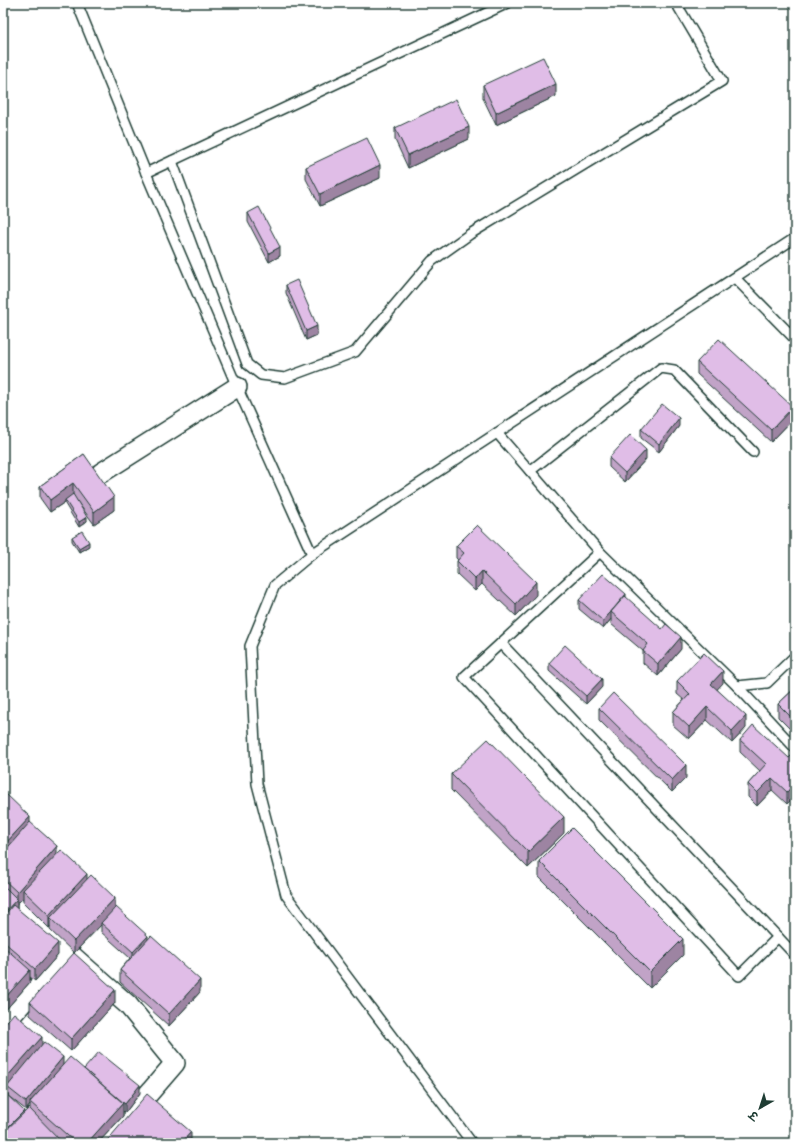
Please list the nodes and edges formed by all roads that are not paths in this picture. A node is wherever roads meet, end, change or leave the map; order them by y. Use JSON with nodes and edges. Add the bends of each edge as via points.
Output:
{"nodes":[{"id":1,"x":78,"y":3,"type":"edge"},
{"id":2,"x":508,"y":3,"type":"edge"},
{"id":3,"x":676,"y":3,"type":"edge"},
{"id":4,"x":172,"y":161,"type":"junction"},
{"id":5,"x":146,"y":173,"type":"junction"},
{"id":6,"x":795,"y":238,"type":"edge"},
{"id":7,"x":735,"y":278,"type":"junction"},
{"id":8,"x":795,"y":338,"type":"edge"},
{"id":9,"x":237,"y":387,"type":"junction"},
{"id":10,"x":497,"y":433,"type":"junction"},
{"id":11,"x":753,"y":452,"type":"dead end"},
{"id":12,"x":530,"y":471,"type":"junction"},
{"id":13,"x":101,"y":473,"type":"dead end"},
{"id":14,"x":600,"y":552,"type":"junction"},
{"id":15,"x":312,"y":554,"type":"junction"},
{"id":16,"x":502,"y":643,"type":"junction"},
{"id":17,"x":795,"y":656,"type":"edge"},
{"id":18,"x":736,"y":686,"type":"junction"},
{"id":19,"x":795,"y":748,"type":"edge"},
{"id":20,"x":3,"y":895,"type":"edge"},
{"id":21,"x":778,"y":937,"type":"junction"},
{"id":22,"x":70,"y":954,"type":"junction"},
{"id":23,"x":794,"y":954,"type":"edge"},
{"id":24,"x":3,"y":1025,"type":"edge"},
{"id":25,"x":106,"y":1143,"type":"edge"},
{"id":26,"x":472,"y":1143,"type":"edge"}],
"edges":[{"from":1,"to":5,"type":"lane"},
{"from":2,"to":4,"type":"lane"},
{"from":3,"to":4,"type":"lane","via":[[722,81],[470,234],[432,261],[355,352],[285,378],[261,375],[247,364]]},
{"from":4,"to":5,"type":"lane"},
{"from":5,"to":9,"type":"lane"},
{"from":6,"to":7,"type":"lane"},
{"from":7,"to":8,"type":"lane"},
{"from":7,"to":10,"type":"lane"},
{"from":9,"to":13,"type":"street"},
{"from":9,"to":15,"type":"lane"},
{"from":10,"to":12,"type":"lane"},
{"from":10,"to":15,"type":"lane"},
{"from":11,"to":12,"type":"lane","via":[[674,370],[661,368]]},
{"from":12,"to":14,"type":"lane"},
{"from":14,"to":16,"type":"lane"},
{"from":14,"to":18,"type":"lane"},
{"from":15,"to":26,"type":"lane","via":[[275,585],[250,646],[258,784],[286,895]]},
{"from":16,"to":21,"type":"lane"},
{"from":16,"to":21,"type":"lane","via":[[464,677],[739,976]]},
{"from":17,"to":18,"type":"lane","via":[[766,683]]},
{"from":18,"to":19,"type":"lane"},
{"from":20,"to":22,"type":"street"},
{"from":21,"to":23,"type":"lane"},
{"from":22,"to":24,"type":"street"},
{"from":22,"to":25,"type":"street","via":[[128,1005],[175,1063]]}]}
